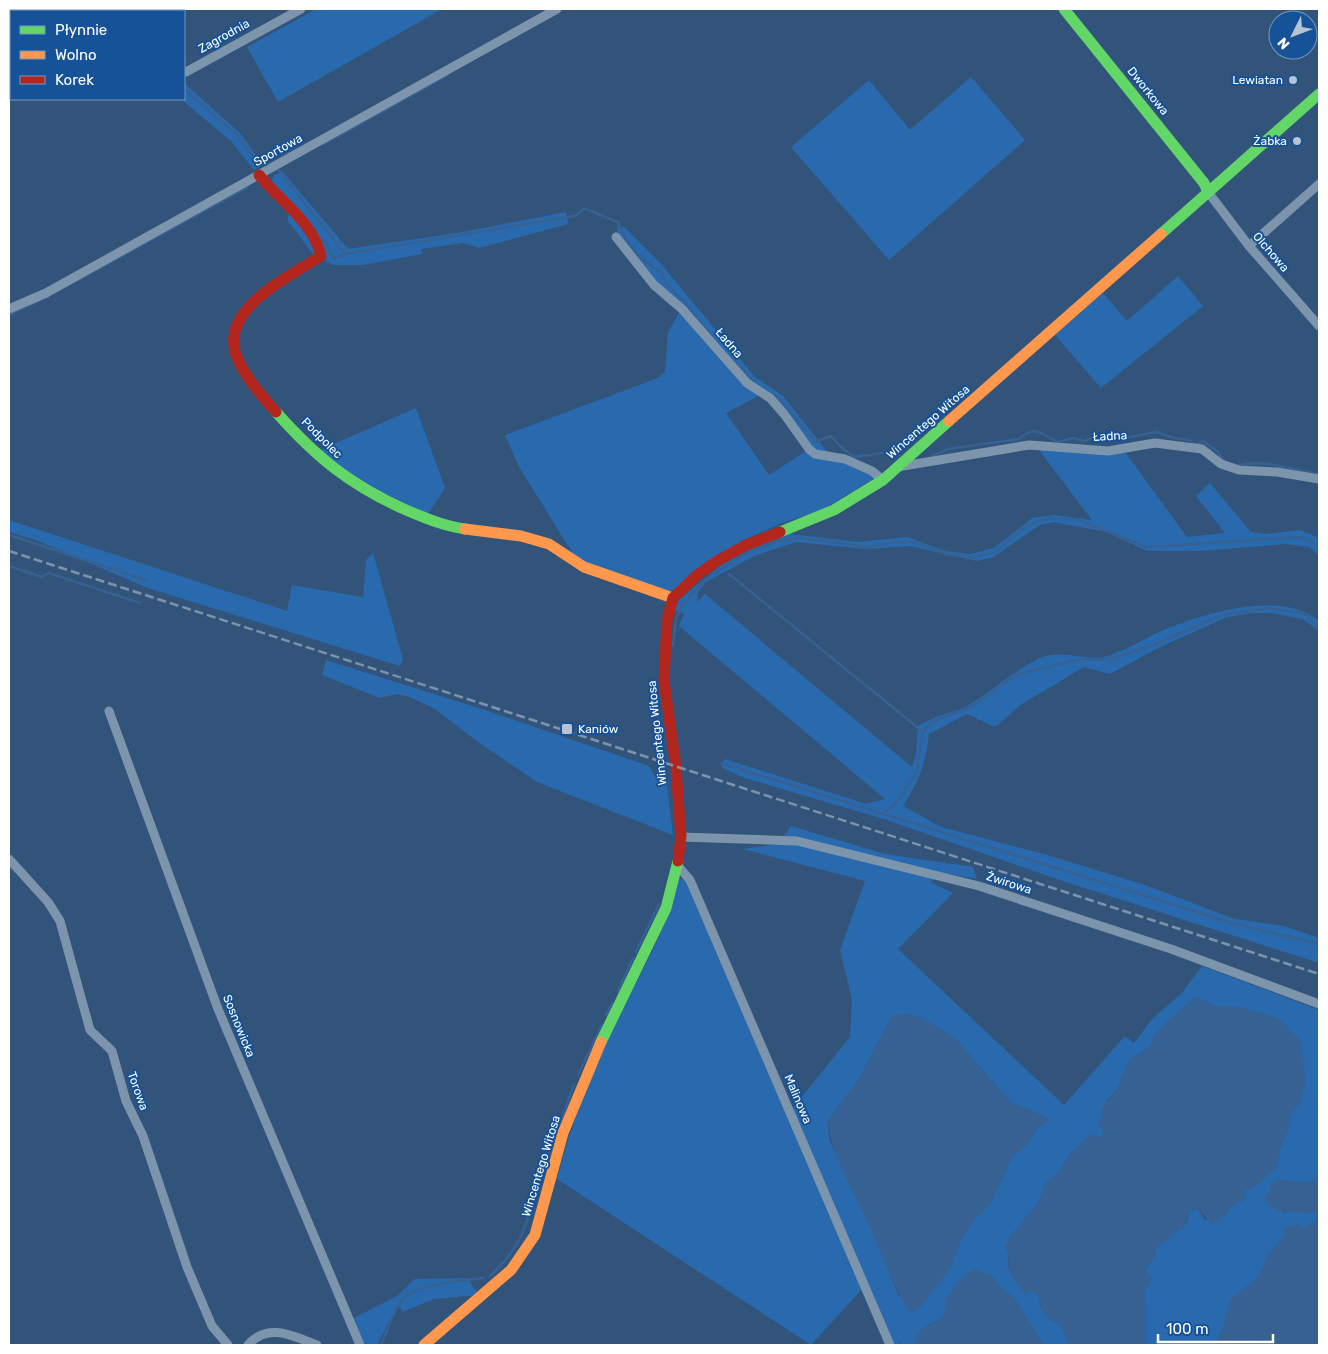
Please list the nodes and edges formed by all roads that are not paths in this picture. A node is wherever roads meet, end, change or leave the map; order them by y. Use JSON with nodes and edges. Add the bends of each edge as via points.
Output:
{"nodes":[{"id":1,"x":301,"y":9,"type":"edge"},
{"id":2,"x":557,"y":9,"type":"edge"},
{"id":3,"x":1064,"y":9,"type":"edge"},
{"id":4,"x":186,"y":72,"type":"dead end"},
{"id":5,"x":1319,"y":94,"type":"edge"},
{"id":6,"x":259,"y":175,"type":"junction"},
{"id":7,"x":1319,"y":184,"type":"edge"},
{"id":8,"x":1208,"y":192,"type":"junction"},
{"id":9,"x":616,"y":237,"type":"dead end"},
{"id":10,"x":1249,"y":246,"type":"junction"},
{"id":11,"x":9,"y":310,"type":"edge"},
{"id":12,"x":1319,"y":326,"type":"edge"},
{"id":13,"x":897,"y":468,"type":"junction"},
{"id":14,"x":1319,"y":479,"type":"edge"},
{"id":15,"x":883,"y":480,"type":"junction"},
{"id":16,"x":673,"y":598,"type":"junction"},
{"id":17,"x":109,"y":711,"type":"dead end"},
{"id":18,"x":681,"y":837,"type":"junction"},
{"id":19,"x":9,"y":859,"type":"edge"},
{"id":20,"x":677,"y":865,"type":"junction"},
{"id":21,"x":1319,"y":1004,"type":"edge"},
{"id":22,"x":228,"y":1345,"type":"edge"},
{"id":23,"x":248,"y":1345,"type":"edge"},
{"id":24,"x":317,"y":1345,"type":"edge"},
{"id":25,"x":360,"y":1345,"type":"edge"},
{"id":26,"x":424,"y":1345,"type":"edge"},
{"id":27,"x":890,"y":1345,"type":"edge"}],
"edges":[{"from":1,"to":4,"type":"street","name":"Zagrodnia"},
{"from":2,"to":6,"type":"street","name":"Sportowa"},
{"from":3,"to":8,"type":"street","name":"Dworkowa"},
{"from":5,"to":8,"type":"street","name":"Wincentego Witosa"},
{"from":6,"to":11,"type":"street","name":"Sportowa","via":[[46,293]]},
{"from":6,"to":16,"type":"street","name":"Podpolec","via":[[321,245],[321,256],[250,305],[239,320],[233,340],[236,357],[269,403],[326,464],[345,479],[432,520],[465,530],[549,544],[582,566]]},
{"from":7,"to":10,"type":"street"},
{"from":8,"to":10,"type":"street","name":"Olchowa"},
{"from":8,"to":13,"type":"street","name":"Wincentego Witosa"},
{"from":9,"to":15,"type":"street","name":"Ładna","via":[[654,285],[682,308],[747,383],[770,398],[809,449],[815,454],[845,459],[872,471]]},
{"from":10,"to":12,"type":"street","name":"Olchowa"},
{"from":13,"to":14,"type":"street","name":"Ładna","via":[[1029,445],[1108,451],[1155,443],[1202,449],[1222,464],[1239,470]]},
{"from":13,"to":15,"type":"street","name":"Wincentego Witosa"},
{"from":15,"to":16,"type":"street","name":"Wincentego Witosa","via":[[834,510],[717,560]]},
{"from":16,"to":18,"type":"street","name":"Wincentego Witosa","via":[[667,620],[664,681],[676,767]]},
{"from":17,"to":25,"type":"street","name":"Sosnowicka","via":[[218,1009]]},
{"from":18,"to":20,"type":"street","name":"Wincentego Witosa"},
{"from":18,"to":21,"type":"street","name":"Żwirowa","via":[[797,840],[979,886],[1171,949]]},
{"from":19,"to":22,"type":"street","name":"Torowa","via":[[48,902],[60,921],[90,1030],[112,1051],[126,1101],[143,1136],[187,1267],[212,1326]]},
{"from":20,"to":26,"type":"street","name":"Wincentego Witosa","via":[[666,908],[609,1023],[563,1133],[535,1235],[511,1270]]},
{"from":20,"to":27,"type":"street","name":"Malinowa","via":[[690,880]]},
{"from":23,"to":24,"type":"street","via":[[255,1337],[267,1332],[282,1332]]}]}
